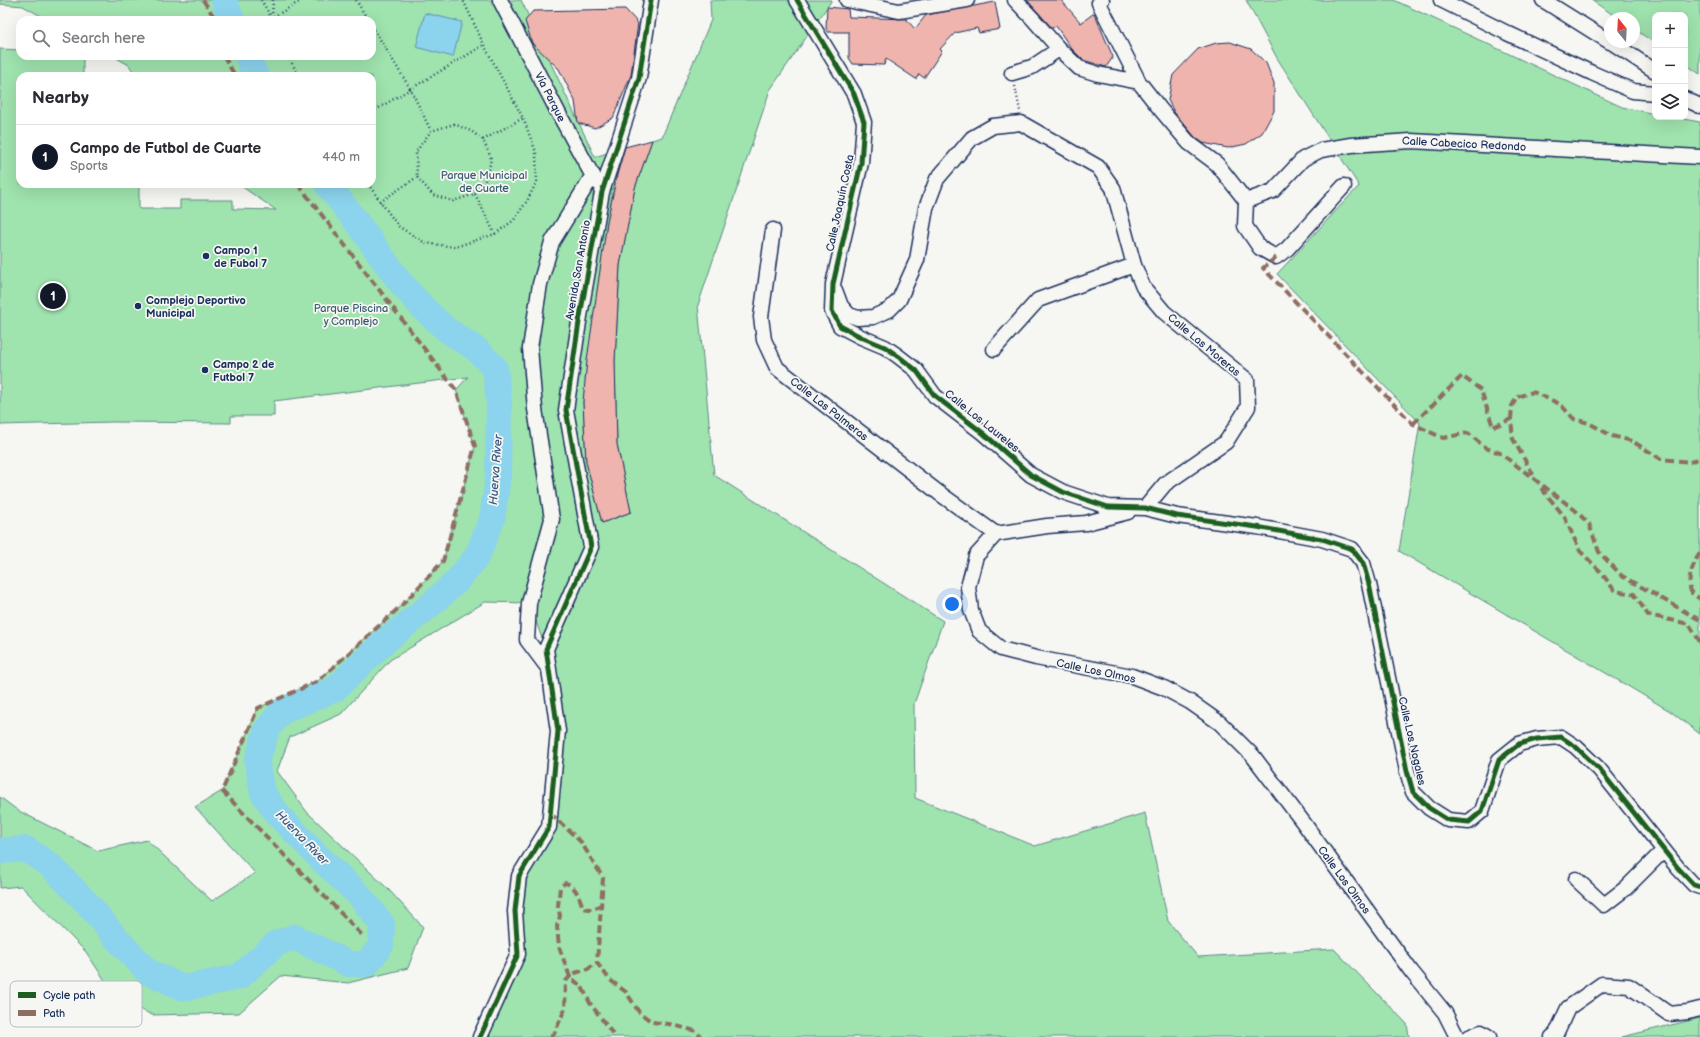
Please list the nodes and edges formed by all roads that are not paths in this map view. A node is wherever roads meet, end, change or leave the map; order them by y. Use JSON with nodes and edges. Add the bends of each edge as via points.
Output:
{"nodes":[{"id":1,"x":500,"y":0,"type":"edge"},
{"id":2,"x":652,"y":0,"type":"edge"},
{"id":3,"x":796,"y":0,"type":"edge"},
{"id":4,"x":847,"y":0,"type":"edge"},
{"id":5,"x":967,"y":0,"type":"edge"},
{"id":6,"x":1015,"y":0,"type":"edge"},
{"id":7,"x":1102,"y":0,"type":"edge"},
{"id":8,"x":1441,"y":0,"type":"edge"},
{"id":9,"x":1543,"y":0,"type":"edge"},
{"id":10,"x":941,"y":2,"type":"edge"},
{"id":11,"x":1604,"y":38,"type":"edge"},
{"id":12,"x":1619,"y":48,"type":"edge"},
{"id":13,"x":1059,"y":49,"type":"junction"},
{"id":14,"x":1652,"y":69,"type":"edge"},
{"id":15,"x":1012,"y":73,"type":"road end"},
{"id":16,"x":1140,"y":82,"type":"junction"},
{"id":17,"x":1652,"y":93,"type":"edge"},
{"id":18,"x":1688,"y":100,"type":"edge"},
{"id":19,"x":1700,"y":106,"type":"edge"},
{"id":20,"x":1700,"y":157,"type":"edge"},
{"id":21,"x":593,"y":175,"type":"junction"},
{"id":22,"x":1344,"y":186,"type":"dead end"},
{"id":23,"x":602,"y":192,"type":"junction"},
{"id":24,"x":1246,"y":201,"type":"junction"},
{"id":25,"x":773,"y":230,"type":"dead end"},
{"id":26,"x":1134,"y":264,"type":"junction"},
{"id":27,"x":833,"y":284,"type":"junction"},
{"id":28,"x":994,"y":348,"type":"dead end"},
{"id":29,"x":1145,"y":508,"type":"junction"},
{"id":30,"x":996,"y":534,"type":"junction"},
{"id":31,"x":549,"y":668,"type":"junction"},
{"id":32,"x":1663,"y":851,"type":"junction"},
{"id":33,"x":1576,"y":879,"type":"dead end"},
{"id":34,"x":1700,"y":887,"type":"edge"},
{"id":35,"x":1700,"y":1009,"type":"edge"},
{"id":36,"x":480,"y":1037,"type":"edge"},
{"id":37,"x":1457,"y":1037,"type":"edge"},
{"id":38,"x":1469,"y":1037,"type":"edge"},
{"id":39,"x":1489,"y":1037,"type":"edge"},
{"id":40,"x":1552,"y":1037,"type":"edge"}],
"edges":[{"from":1,"to":21,"type":"street","name":"Vía Parque"},
{"from":2,"to":23,"type":"street","name":"Avenida San Antonio","via":[[640,78]]},
{"from":3,"to":27,"type":"street","name":"Calle Joaquín Costa","via":[[854,94],[864,122],[861,163]]},
{"from":4,"to":10,"type":"street","via":[[899,11]]},
{"from":5,"to":10,"type":"street"},
{"from":6,"to":13,"type":"street"},
{"from":7,"to":16,"type":"street","via":[[1099,3]]},
{"from":8,"to":17,"type":"street","via":[[1633,91]]},
{"from":9,"to":11,"type":"street"},
{"from":12,"to":14,"type":"street"},
{"from":13,"to":15,"type":"street","via":[[1032,67]]},
{"from":13,"to":16,"type":"street","via":[[1079,68]]},
{"from":16,"to":24,"type":"street","via":[[1189,143],[1217,164]]},
{"from":18,"to":19,"type":"street"},
{"from":20,"to":24,"type":"street","name":"Calle Cabecico Redondo","via":[[1411,140],[1352,145],[1321,150],[1303,159],[1273,191]]},
{"from":21,"to":23,"type":"street","name":"Vía Parque"},
{"from":21,"to":31,"type":"street","via":[[552,242],[540,284],[530,348],[535,409],[552,519],[529,602],[527,640]]},
{"from":22,"to":24,"type":"street","via":[[1287,249],[1276,257],[1260,248],[1246,226]]},
{"from":23,"to":31,"type":"street","name":"Avenida San Antonio","via":[[566,410],[591,547],[546,649]]},
{"from":25,"to":30,"type":"street","name":"Calle Las Palmeras","via":[[761,317],[764,340],[777,368]]},
{"from":26,"to":27,"type":"street","name":"Calle Las Moreras","via":[[1113,188],[1098,167],[1021,123],[992,126],[972,138],[937,179],[926,208],[917,260],[899,300],[889,310],[874,317],[858,318],[849,315],[841,306]]},
{"from":26,"to":28,"type":"street","via":[[1038,300]]},
{"from":26,"to":29,"type":"street","name":"Calle Las Moreras","via":[[1143,287],[1164,312],[1247,380],[1248,407],[1226,442],[1165,484]]},
{"from":27,"to":29,"type":"street","name":"Calle Los Laureles","via":[[832,311],[840,326],[885,347],[916,370],[935,396],[1031,475],[1063,492],[1108,507]]},
{"from":29,"to":30,"type":"street","via":[[1086,523]]},
{"from":29,"to":32,"type":"street","name":"Calle Los Nogales","via":[[1177,516],[1322,539],[1352,549],[1362,563],[1369,584],[1413,792],[1429,808],[1448,820],[1469,822],[1482,811],[1499,760],[1519,744],[1537,738],[1561,738],[1576,746],[1599,770]]},
{"from":30,"to":37,"type":"street","name":"Calle Los Olmos","via":[[976,556],[968,587],[971,610],[979,631],[1001,649],[1132,676],[1164,688],[1220,723],[1253,756],[1303,822],[1411,971],[1445,1013]]},
{"from":31,"to":36,"type":"street","via":[[558,731],[549,827],[519,876],[515,911],[518,954]]},
{"from":32,"to":33,"type":"street","via":[[1626,888],[1604,905]]},
{"from":32,"to":34,"type":"street","name":"Calle Los Nogales","via":[[1694,885]]},
{"from":35,"to":40,"type":"street","via":[[1669,1014],[1629,986],[1602,984],[1568,1008],[1556,1034]]},
{"from":38,"to":39,"type":"street","via":[[1480,1032]]}]}
